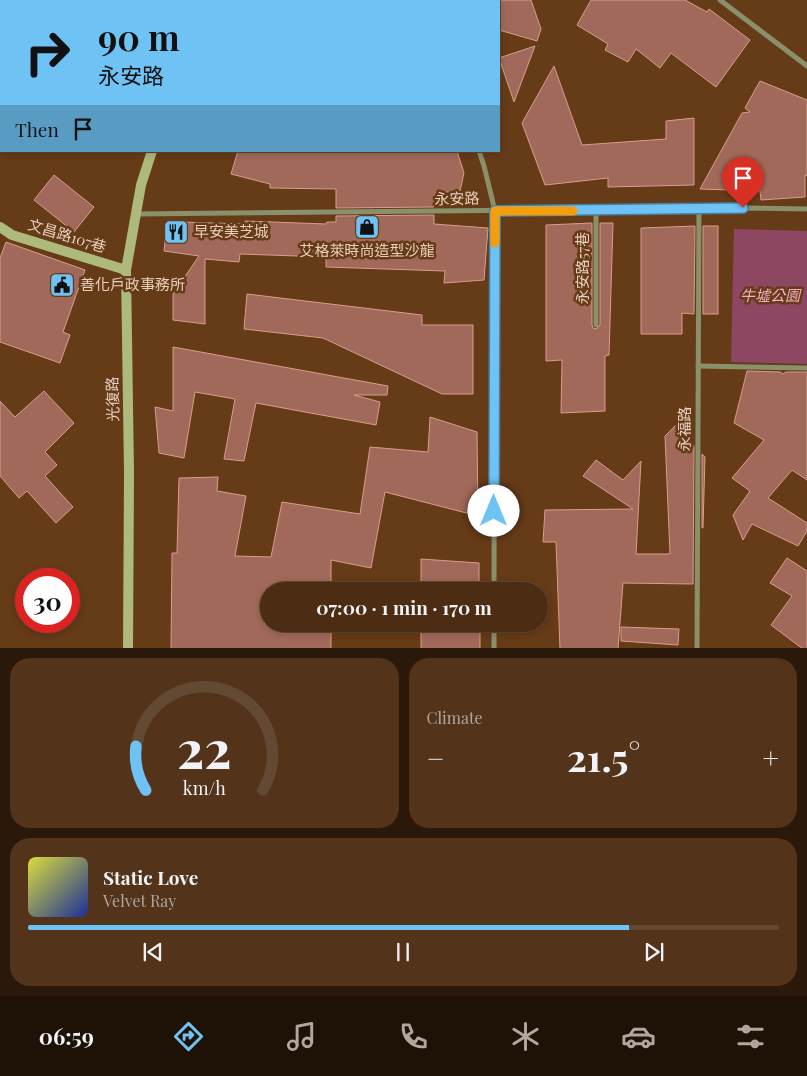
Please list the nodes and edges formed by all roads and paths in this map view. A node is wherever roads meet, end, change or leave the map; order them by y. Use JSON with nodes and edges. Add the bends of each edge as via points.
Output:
{"nodes":[{"id":1,"x":720,"y":0,"type":"edge"},
{"id":2,"x":807,"y":66,"type":"edge"},
{"id":3,"x":152,"y":152,"type":"edge"},
{"id":4,"x":479,"y":152,"type":"edge"},
{"id":5,"x":699,"y":209,"type":"junction"},
{"id":6,"x":807,"y":209,"type":"edge"},
{"id":7,"x":596,"y":210,"type":"junction"},
{"id":8,"x":495,"y":211,"type":"junction"},
{"id":9,"x":137,"y":214,"type":"junction"},
{"id":10,"x":0,"y":227,"type":"edge"},
{"id":11,"x":126,"y":270,"type":"junction"},
{"id":12,"x":596,"y":325,"type":"dead end"},
{"id":13,"x":698,"y":366,"type":"junction"},
{"id":14,"x":807,"y":368,"type":"edge"},
{"id":15,"x":494,"y":582,"type":"edge"},
{"id":16,"x":494,"y":632,"type":"edge"},
{"id":17,"x":128,"y":648,"type":"edge"},
{"id":18,"x":494,"y":648,"type":"edge"},
{"id":19,"x":697,"y":648,"type":"edge"}],
"edges":[{"from":1,"to":2,"type":"street"},
{"from":3,"to":9,"type":"main road","name":"光復路","via":[[141,185]]},
{"from":4,"to":8,"type":"street"},
{"from":5,"to":6,"type":"street","name":"永安路"},
{"from":5,"to":7,"type":"street","name":"永安路"},
{"from":5,"to":13,"type":"street","name":"永福路"},
{"from":7,"to":8,"type":"street","name":"永安路"},
{"from":7,"to":12,"type":"street","name":"永安路57巷"},
{"from":8,"to":9,"type":"street","name":"永安路"},
{"from":8,"to":15,"type":"street"},
{"from":9,"to":11,"type":"main road","name":"光復路"},
{"from":10,"to":11,"type":"main road","name":"文昌路107巷","via":[[12,235]]},
{"from":11,"to":17,"type":"main road","name":"光復路"},
{"from":13,"to":14,"type":"street"},
{"from":13,"to":19,"type":"street","name":"永福路"},
{"from":16,"to":18,"type":"street"}]}
